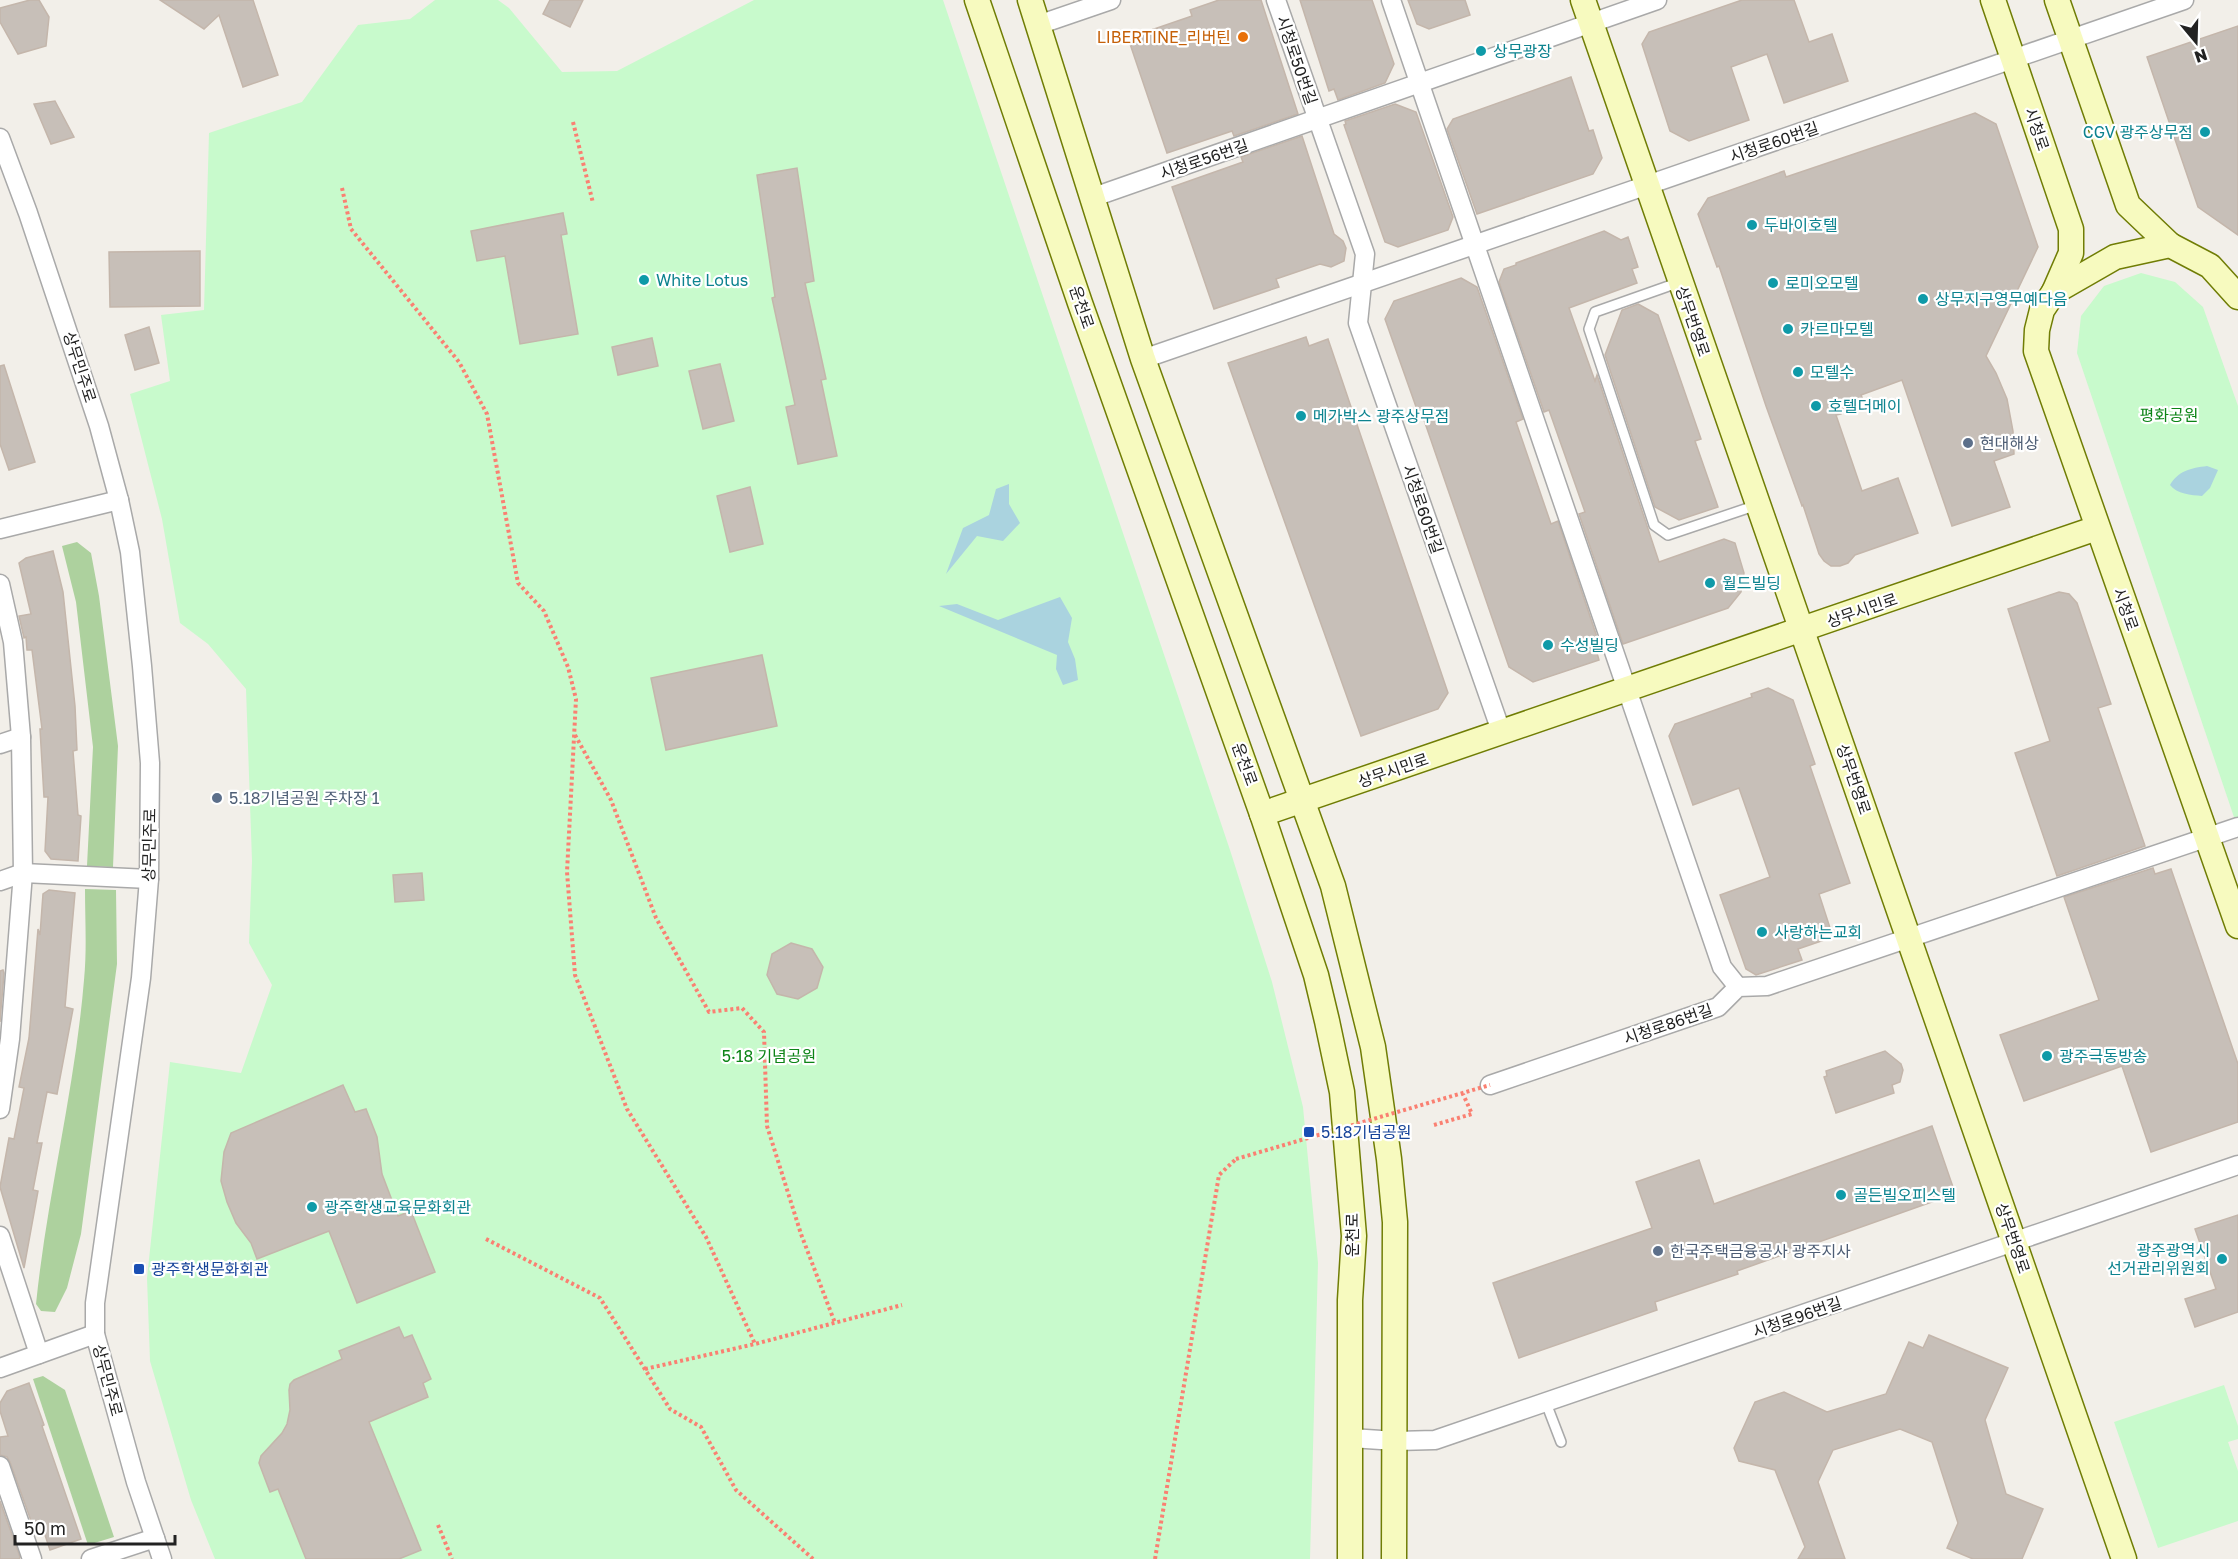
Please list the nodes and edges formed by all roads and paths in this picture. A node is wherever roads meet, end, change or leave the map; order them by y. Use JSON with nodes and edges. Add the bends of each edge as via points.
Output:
{"nodes":[{"id":1,"x":977,"y":0,"type":"edge"},
{"id":2,"x":1030,"y":0,"type":"edge"},
{"id":3,"x":1111,"y":0,"type":"edge"},
{"id":4,"x":1276,"y":0,"type":"edge"},
{"id":5,"x":1391,"y":0,"type":"edge"},
{"id":6,"x":1583,"y":0,"type":"edge"},
{"id":7,"x":1657,"y":0,"type":"edge"},
{"id":8,"x":1993,"y":0,"type":"edge"},
{"id":9,"x":2058,"y":0,"type":"edge"},
{"id":10,"x":2184,"y":0,"type":"edge"},
{"id":11,"x":1591,"y":22,"type":"junction"},
{"id":12,"x":1038,"y":25,"type":"junction"},
{"id":13,"x":2071,"y":39,"type":"junction"},
{"id":14,"x":2013,"y":59,"type":"junction"},
{"id":15,"x":1420,"y":84,"type":"junction"},
{"id":16,"x":1318,"y":120,"type":"junction"},
{"id":17,"x":573,"y":122,"type":"dead end"},
{"id":18,"x":0,"y":138,"type":"edge"},
{"id":19,"x":1647,"y":185,"type":"junction"},
{"id":20,"x":342,"y":188,"type":"dead end"},
{"id":21,"x":1091,"y":198,"type":"junction"},
{"id":22,"x":593,"y":203,"type":"dead end"},
{"id":23,"x":1476,"y":244,"type":"junction"},
{"id":24,"x":2170,"y":245,"type":"junction"},
{"id":25,"x":1680,"y":282,"type":"junction"},
{"id":26,"x":1361,"y":284,"type":"junction"},
{"id":27,"x":2054,"y":292,"type":"junction"},
{"id":28,"x":2238,"y":297,"type":"edge"},
{"id":29,"x":1143,"y":359,"type":"junction"},
{"id":30,"x":119,"y":500,"type":"junction"},
{"id":31,"x":1757,"y":505,"type":"junction"},
{"id":32,"x":2097,"y":528,"type":"junction"},
{"id":33,"x":0,"y":529,"type":"edge"},
{"id":34,"x":0,"y":584,"type":"edge"},
{"id":35,"x":1802,"y":630,"type":"junction"},
{"id":36,"x":1626,"y":690,"type":"junction"},
{"id":37,"x":1501,"y":731,"type":"junction"},
{"id":38,"x":574,"y":735,"type":"junction"},
{"id":39,"x":21,"y":737,"type":"junction"},
{"id":40,"x":0,"y":744,"type":"edge"},
{"id":41,"x":1301,"y":802,"type":"junction"},
{"id":42,"x":1262,"y":814,"type":"junction"},
{"id":43,"x":2238,"y":827,"type":"edge"},
{"id":44,"x":2207,"y":837,"type":"junction"},
{"id":45,"x":23,"y":873,"type":"junction"},
{"id":46,"x":149,"y":879,"type":"junction"},
{"id":47,"x":0,"y":881,"type":"edge"},
{"id":48,"x":2238,"y":926,"type":"edge"},
{"id":49,"x":1908,"y":938,"type":"junction"},
{"id":50,"x":1738,"y":987,"type":"junction"},
{"id":51,"x":1490,"y":1085,"type":"joint"},
{"id":52,"x":1463,"y":1094,"type":"junction"},
{"id":53,"x":0,"y":1109,"type":"edge"},
{"id":54,"x":1434,"y":1125,"type":"dead end"},
{"id":55,"x":2238,"y":1165,"type":"edge"},
{"id":56,"x":0,"y":1236,"type":"edge"},
{"id":57,"x":486,"y":1239,"type":"dead end"},
{"id":58,"x":2015,"y":1242,"type":"junction"},
{"id":59,"x":902,"y":1305,"type":"dead end"},
{"id":60,"x":835,"y":1323,"type":"junction"},
{"id":61,"x":95,"y":1335,"type":"junction"},
{"id":62,"x":755,"y":1344,"type":"junction"},
{"id":63,"x":39,"y":1354,"type":"junction"},
{"id":64,"x":0,"y":1368,"type":"edge"},
{"id":65,"x":645,"y":1369,"type":"junction"},
{"id":66,"x":1546,"y":1403,"type":"junction"},
{"id":67,"x":1351,"y":1438,"type":"junction"},
{"id":68,"x":1396,"y":1441,"type":"junction"},
{"id":69,"x":1560,"y":1442,"type":"dead end"},
{"id":70,"x":0,"y":1466,"type":"edge"},
{"id":71,"x":438,"y":1525,"type":"dead end"},
{"id":72,"x":155,"y":1538,"type":"junction"},
{"id":73,"x":32,"y":1559,"type":"edge"},
{"id":74,"x":91,"y":1559,"type":"edge"},
{"id":75,"x":162,"y":1559,"type":"edge"},
{"id":76,"x":452,"y":1559,"type":"edge"},
{"id":77,"x":813,"y":1559,"type":"edge"},
{"id":78,"x":1155,"y":1559,"type":"edge"},
{"id":79,"x":1350,"y":1559,"type":"edge"},
{"id":80,"x":1394,"y":1559,"type":"edge"},
{"id":81,"x":2124,"y":1559,"type":"edge"}],
"edges":[{"from":1,"to":42,"type":"street","name":"운천로"},
{"from":2,"to":12,"type":"street"},
{"from":3,"to":12,"type":"street"},
{"from":4,"to":16,"type":"street","name":"시청로50번길"},
{"from":5,"to":15,"type":"street"},
{"from":6,"to":11,"type":"street","name":"상무번영로"},
{"from":7,"to":11,"type":"street","name":"시청로56번길"},
{"from":8,"to":14,"type":"street","name":"시청로"},
{"from":9,"to":13,"type":"street"},
{"from":10,"to":13,"type":"street","name":"시청로60번길"},
{"from":11,"to":15,"type":"street","name":"시청로56번길"},
{"from":11,"to":19,"type":"street","name":"상무번영로"},
{"from":12,"to":21,"type":"street"},
{"from":13,"to":14,"type":"street","name":"시청로60번길"},
{"from":13,"to":24,"type":"street","via":[[2128,205]]},
{"from":14,"to":19,"type":"street","name":"시청로60번길"},
{"from":14,"to":27,"type":"street","name":"시청로","via":[[2071,230],[2072,253]]},
{"from":15,"to":16,"type":"street","name":"시청로56번길"},
{"from":15,"to":23,"type":"street"},
{"from":16,"to":21,"type":"street","name":"시청로56번길"},
{"from":16,"to":26,"type":"street","via":[[1365,254]]},
{"from":17,"to":22,"type":"path"},
{"from":18,"to":30,"type":"street","name":"상무민주로","via":[[99,426]]},
{"from":19,"to":23,"type":"street","name":"시청로60번길"},
{"from":19,"to":25,"type":"street","name":"상무번영로"},
{"from":20,"to":38,"type":"path","via":[[351,229],[459,362],[487,414],[518,583],[544,612],[568,667],[576,699]]},
{"from":21,"to":29,"type":"street"},
{"from":23,"to":26,"type":"street","name":"시청로60번길"},
{"from":23,"to":36,"type":"street"},
{"from":24,"to":27,"type":"street","via":[[2115,257]]},
{"from":24,"to":28,"type":"street","via":[[2210,266]]},
{"from":25,"to":31,"type":"street","name":"상무번영로"},
{"from":25,"to":31,"type":"lane","via":[[1595,312],[1589,329],[1654,525],[1668,535]]},
{"from":26,"to":29,"type":"street","name":"시청로60번길"},
{"from":26,"to":37,"type":"street","name":"시청로60번길","via":[[1358,323]]},
{"from":27,"to":32,"type":"street","name":"시청로","via":[[2042,310],[2036,351]]},
{"from":29,"to":41,"type":"street"},
{"from":30,"to":33,"type":"street"},
{"from":30,"to":46,"type":"street","name":"상무민주로","via":[[131,563],[150,763]]},
{"from":31,"to":35,"type":"street","name":"상무번영로"},
{"from":32,"to":35,"type":"street","name":"상무시민로"},
{"from":32,"to":44,"type":"street","name":"시청로"},
{"from":34,"to":39,"type":"street","via":[[13,642]]},
{"from":35,"to":36,"type":"street","name":"상무시민로"},
{"from":35,"to":49,"type":"street","name":"상무번영로"},
{"from":36,"to":37,"type":"street","name":"상무시민로"},
{"from":36,"to":50,"type":"street","via":[[1722,967]]},
{"from":37,"to":41,"type":"street","name":"상무시민로"},
{"from":38,"to":60,"type":"path","via":[[610,800],[656,918],[709,1012],[742,1008],[764,1032],[767,1126],[801,1234]]},
{"from":38,"to":62,"type":"path","via":[[567,872],[575,975],[627,1109],[706,1237]]},
{"from":39,"to":40,"type":"street"},
{"from":39,"to":45,"type":"street"},
{"from":41,"to":42,"type":"street","name":"상무시민로"},
{"from":41,"to":68,"type":"street","via":[[1333,886],[1379,1079],[1395,1222]]},
{"from":42,"to":67,"type":"street","name":"운천로","via":[[1316,975],[1342,1092],[1354,1236],[1350,1300]]},
{"from":43,"to":44,"type":"street"},
{"from":44,"to":48,"type":"street","name":"시청로"},
{"from":44,"to":49,"type":"street"},
{"from":45,"to":46,"type":"street"},
{"from":45,"to":47,"type":"street"},
{"from":45,"to":53,"type":"street","via":[[10,1039]]},
{"from":46,"to":61,"type":"street","name":"상무민주로","via":[[141,978],[96,1293]]},
{"from":49,"to":50,"type":"street","via":[[1767,986]]},
{"from":49,"to":58,"type":"street","name":"상무번영로"},
{"from":50,"to":51,"type":"street","name":"시청로86번길","via":[[1718,1007]]},
{"from":51,"to":52,"type":"path","bridge":true},
{"from":52,"to":54,"type":"path","via":[[1472,1114]]},
{"from":52,"to":78,"type":"path","bridge":true,"via":[[1236,1159],[1219,1175]]},
{"from":55,"to":58,"type":"street","name":"시청로96번길"},
{"from":56,"to":63,"type":"street"},
{"from":57,"to":65,"type":"path","via":[[600,1298]]},
{"from":58,"to":66,"type":"street","name":"시청로96번길"},
{"from":58,"to":81,"type":"street","name":"상무번영로"},
{"from":59,"to":60,"type":"path"},
{"from":60,"to":62,"type":"path"},
{"from":61,"to":63,"type":"street"},
{"from":61,"to":72,"type":"street","name":"상무민주로"},
{"from":62,"to":65,"type":"path"},
{"from":63,"to":64,"type":"street"},
{"from":65,"to":77,"type":"path","via":[[670,1409],[701,1427],[736,1490]]},
{"from":66,"to":68,"type":"street","name":"시청로96번길","via":[[1435,1440]]},
{"from":66,"to":69,"type":"lane"},
{"from":67,"to":68,"type":"street","name":"시청로96번길"},
{"from":67,"to":79,"type":"street","name":"운천로"},
{"from":68,"to":80,"type":"street"},
{"from":70,"to":73,"type":"street"},
{"from":71,"to":76,"type":"path"},
{"from":72,"to":74,"type":"street"},
{"from":72,"to":75,"type":"street","name":"상무민주로"}]}
